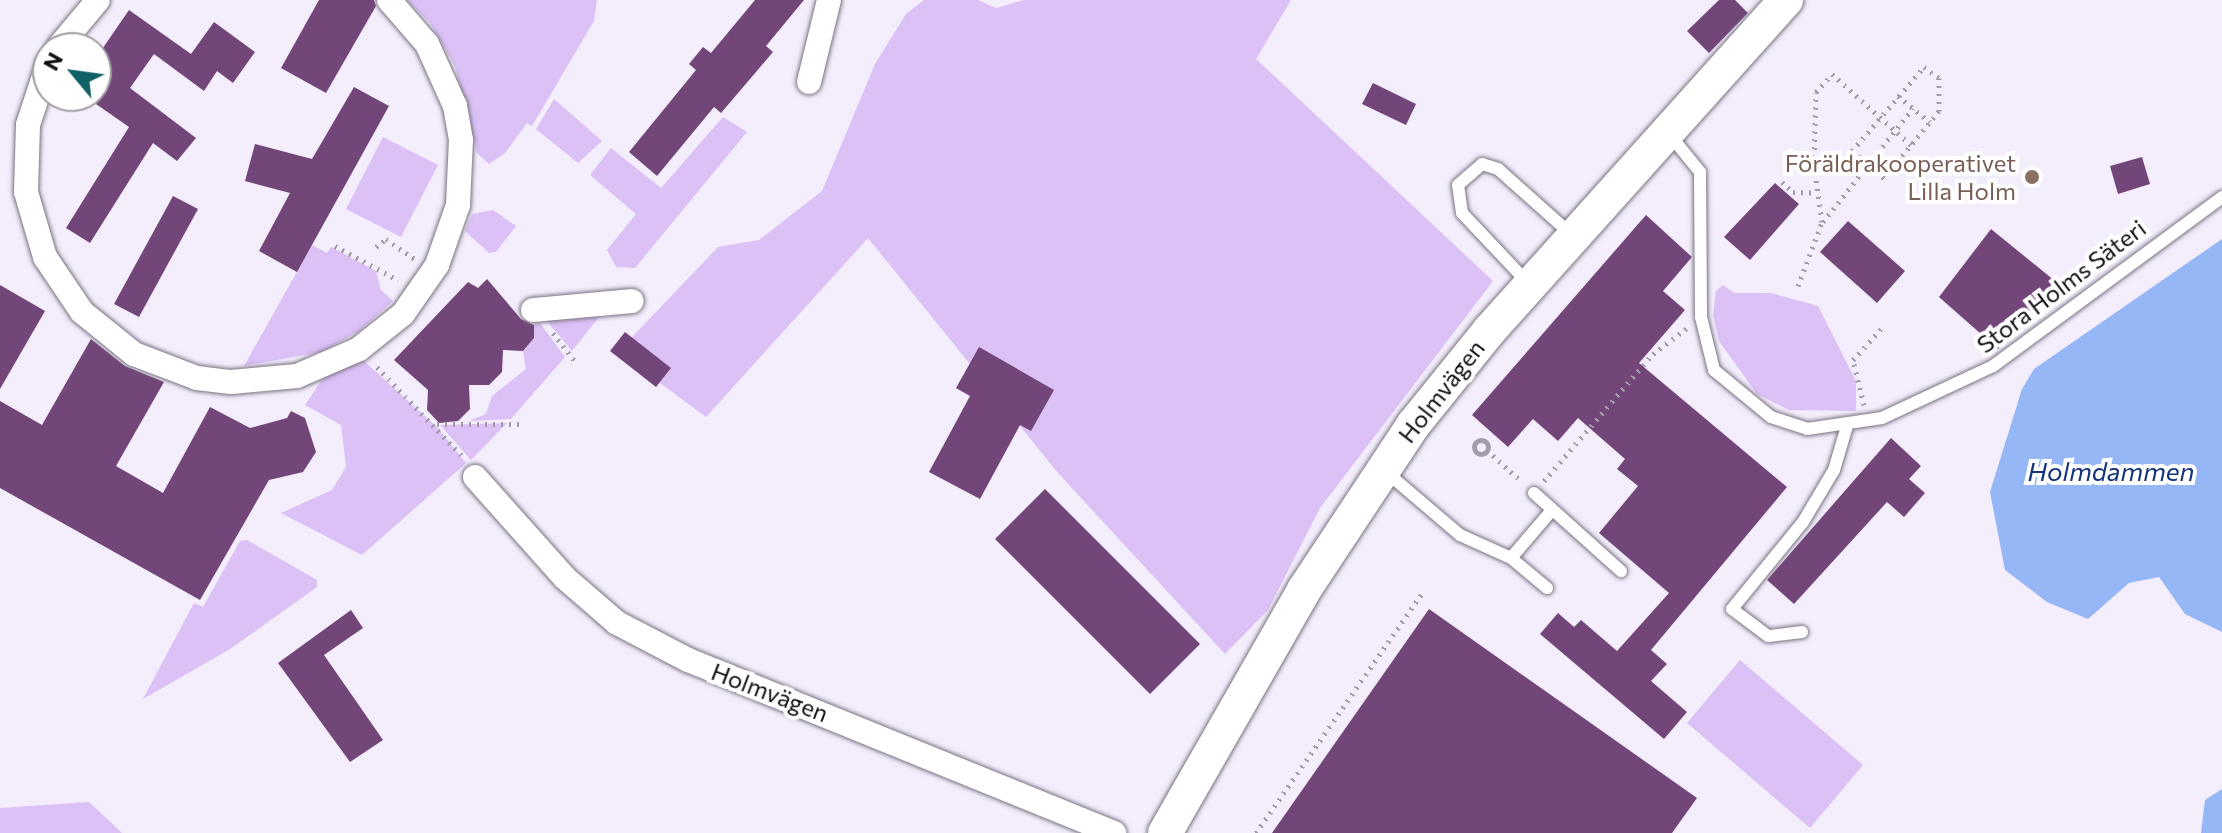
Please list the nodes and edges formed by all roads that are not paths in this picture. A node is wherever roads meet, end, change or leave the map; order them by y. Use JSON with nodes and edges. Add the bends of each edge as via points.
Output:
{"nodes":[{"id":1,"x":98,"y":0,"type":"edge"},
{"id":2,"x":389,"y":0,"type":"edge"},
{"id":3,"x":829,"y":0,"type":"edge"},
{"id":4,"x":1786,"y":0,"type":"edge"},
{"id":5,"x":71,"y":32,"type":"edge"},
{"id":6,"x":809,"y":82,"type":"dead end"},
{"id":7,"x":32,"y":112,"type":"edge"},
{"id":8,"x":1670,"y":135,"type":"junction"},
{"id":9,"x":2222,"y":197,"type":"edge"},
{"id":10,"x":1574,"y":237,"type":"junction"},
{"id":11,"x":1530,"y":285,"type":"junction"},
{"id":12,"x":632,"y":301,"type":"dead end"},
{"id":13,"x":533,"y":310,"type":"dead end"},
{"id":14,"x":1847,"y":426,"type":"junction"},
{"id":15,"x":1383,"y":469,"type":"junction"},
{"id":16,"x":472,"y":470,"type":"road end"},
{"id":17,"x":1534,"y":493,"type":"road end"},
{"id":18,"x":1552,"y":510,"type":"junction"},
{"id":19,"x":1511,"y":558,"type":"junction"},
{"id":20,"x":1621,"y":571,"type":"dead end"},
{"id":21,"x":1547,"y":588,"type":"dead end"},
{"id":22,"x":1802,"y":632,"type":"dead end"},
{"id":23,"x":1169,"y":831,"type":"edge"},
{"id":24,"x":1114,"y":833,"type":"edge"}],
"edges":[{"from":1,"to":5,"type":"street"},
{"from":2,"to":7,"type":"street","via":[[443,74],[461,140],[458,205],[427,281],[359,349],[297,376],[231,382],[165,368],[107,335],[61,286],[37,236],[26,192]]},
{"from":3,"to":6,"type":"street"},
{"from":4,"to":8,"type":"street","name":"Holmvägen"},
{"from":8,"to":10,"type":"street","name":"Holmvägen"},
{"from":8,"to":14,"type":"lane","name":"Stora Holms Säteri","via":[[1700,172],[1701,317],[1714,370],[1737,395],[1807,429]]},
{"from":9,"to":14,"type":"lane","name":"Stora Holms Säteri","via":[[1993,366]]},
{"from":10,"to":11,"type":"street","name":"Holmvägen"},
{"from":10,"to":11,"type":"lane","via":[[1498,169],[1482,164],[1458,185],[1462,213]]},
{"from":11,"to":15,"type":"street","name":"Holmvägen"},
{"from":12,"to":13,"type":"street"},
{"from":14,"to":22,"type":"lane","via":[[1834,470],[1803,522],[1732,609],[1768,636]]},
{"from":15,"to":19,"type":"lane","via":[[1460,535]]},
{"from":15,"to":23,"type":"street","name":"Holmvägen","via":[[1304,590]]},
{"from":16,"to":24,"type":"street","name":"Holmvägen","via":[[565,578],[617,623],[688,660]]},
{"from":17,"to":18,"type":"lane"},
{"from":18,"to":19,"type":"lane"},
{"from":18,"to":20,"type":"lane"},
{"from":19,"to":21,"type":"lane"}]}
